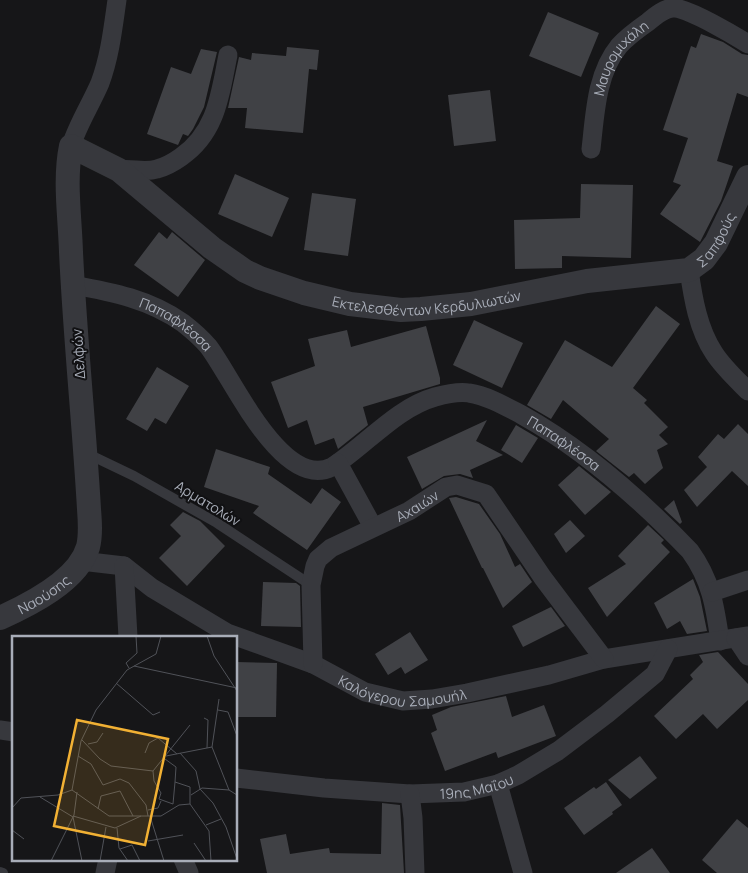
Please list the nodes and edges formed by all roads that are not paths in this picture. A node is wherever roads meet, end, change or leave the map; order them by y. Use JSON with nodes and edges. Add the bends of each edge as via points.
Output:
{"nodes":[{"id":1,"x":117,"y":0,"type":"edge"},
{"id":2,"x":669,"y":4,"type":"edge"},
{"id":3,"x":748,"y":44,"type":"edge"},
{"id":4,"x":228,"y":55,"type":"dead end"},
{"id":5,"x":70,"y":146,"type":"junction"},
{"id":6,"x":591,"y":149,"type":"dead end"},
{"id":7,"x":119,"y":170,"type":"junction"},
{"id":8,"x":748,"y":177,"type":"edge"},
{"id":9,"x":689,"y":270,"type":"junction"},
{"id":10,"x":73,"y":285,"type":"junction"},
{"id":11,"x":748,"y":390,"type":"edge"},
{"id":12,"x":85,"y":452,"type":"junction"},
{"id":13,"x":338,"y":463,"type":"junction"},
{"id":14,"x":373,"y":527,"type":"junction"},
{"id":15,"x":81,"y":560,"type":"junction"},
{"id":16,"x":124,"y":566,"type":"junction"},
{"id":17,"x":748,"y":580,"type":"edge"},
{"id":18,"x":312,"y":585,"type":"junction"},
{"id":19,"x":712,"y":592,"type":"junction"},
{"id":20,"x":0,"y":618,"type":"edge"},
{"id":21,"x":128,"y":636,"type":"edge"},
{"id":22,"x":235,"y":636,"type":"edge"},
{"id":23,"x":238,"y":637,"type":"edge"},
{"id":24,"x":735,"y":638,"type":"edge"},
{"id":25,"x":668,"y":649,"type":"junction"},
{"id":26,"x":748,"y":656,"type":"edge"},
{"id":27,"x":604,"y":659,"type":"junction"},
{"id":28,"x":313,"y":664,"type":"junction"},
{"id":29,"x":238,"y":778,"type":"edge"},
{"id":30,"x":498,"y":784,"type":"junction"},
{"id":31,"x":410,"y":794,"type":"junction"},
{"id":32,"x":108,"y":860,"type":"edge"},
{"id":33,"x":183,"y":860,"type":"edge"},
{"id":34,"x":105,"y":873,"type":"edge"},
{"id":35,"x":189,"y":873,"type":"edge"},
{"id":36,"x":415,"y":873,"type":"edge"},
{"id":37,"x":523,"y":873,"type":"edge"}],
"edges":[{"from":1,"to":5,"type":"street","via":[[111,43],[101,80]]},
{"from":2,"to":3,"type":"street","name":"Μαυρομιχάλη"},
{"from":2,"to":6,"type":"street","name":"Μαυρομιχάλη","via":[[621,44],[610,60],[598,97]]},
{"from":4,"to":7,"type":"street","via":[[215,114],[198,142],[184,155],[158,169]]},
{"from":5,"to":7,"type":"street","name":"Εκτελεσθέντων Κερδυλιωτών"},
{"from":5,"to":10,"type":"street","name":"Δελφών","via":[[68,184]]},
{"from":7,"to":9,"type":"street","name":"Εκτελεσθέντων Κερδυλιωτών","via":[[212,248],[245,271],[278,285],[350,304],[401,310],[428,309],[614,277]]},
{"from":8,"to":9,"type":"street","name":"Σαπφούς","via":[[716,243],[704,259]]},
{"from":9,"to":11,"type":"street","via":[[708,342],[723,365]]},
{"from":10,"to":12,"type":"street","name":"Δελφών"},
{"from":10,"to":13,"type":"street","name":"Παπαφλέσσα","via":[[131,296],[183,323],[207,346],[253,418],[285,454],[312,471],[323,471]]},
{"from":12,"to":15,"type":"street","name":"Δελφών","via":[[90,531],[89,545]]},
{"from":12,"to":18,"type":"lane","name":"Αρματολών","via":[[217,523]]},
{"from":13,"to":14,"type":"street"},
{"from":13,"to":19,"type":"street","name":"Παπαφλέσσα","via":[[388,423],[432,398],[464,392],[485,397],[558,437],[620,484],[690,551]]},
{"from":14,"to":18,"type":"street","name":"Αχαιών","via":[[322,554],[315,566]]},
{"from":14,"to":27,"type":"street","name":"Αχαιών","via":[[409,511],[446,487],[457,485],[486,494]]},
{"from":15,"to":16,"type":"street"},
{"from":15,"to":20,"type":"street","name":"Ναούσης","via":[[53,588]]},
{"from":16,"to":21,"type":"street"},
{"from":16,"to":22,"type":"street","name":"Καλόγερου Σαμουήλ","via":[[152,588]]},
{"from":17,"to":19,"type":"street"},
{"from":18,"to":28,"type":"street","name":"Αχαιών"},
{"from":19,"to":24,"type":"street","name":"Παπαφλέσσα"},
{"from":23,"to":28,"type":"street","name":"Καλόγερου Σαμουήλ"},
{"from":24,"to":25,"type":"street","name":"Καλόγερου Σαμουήλ"},
{"from":24,"to":26,"type":"street","name":"Παπαφλέσσα"},
{"from":25,"to":27,"type":"street","name":"Καλόγερου Σαμουήλ"},
{"from":25,"to":30,"type":"street","name":"19ης Μαΐου","via":[[655,674],[607,714],[558,751]]},
{"from":27,"to":28,"type":"street","name":"Καλόγερου Σαμουήλ","via":[[467,693],[403,701],[366,692]]},
{"from":29,"to":31,"type":"street","name":"19ης Μαΐου"},
{"from":30,"to":31,"type":"street","name":"19ης Μαΐου","via":[[464,792]]},
{"from":30,"to":37,"type":"street"},
{"from":31,"to":36,"type":"street"},
{"from":32,"to":34,"type":"street"},
{"from":33,"to":35,"type":"street"}]}
